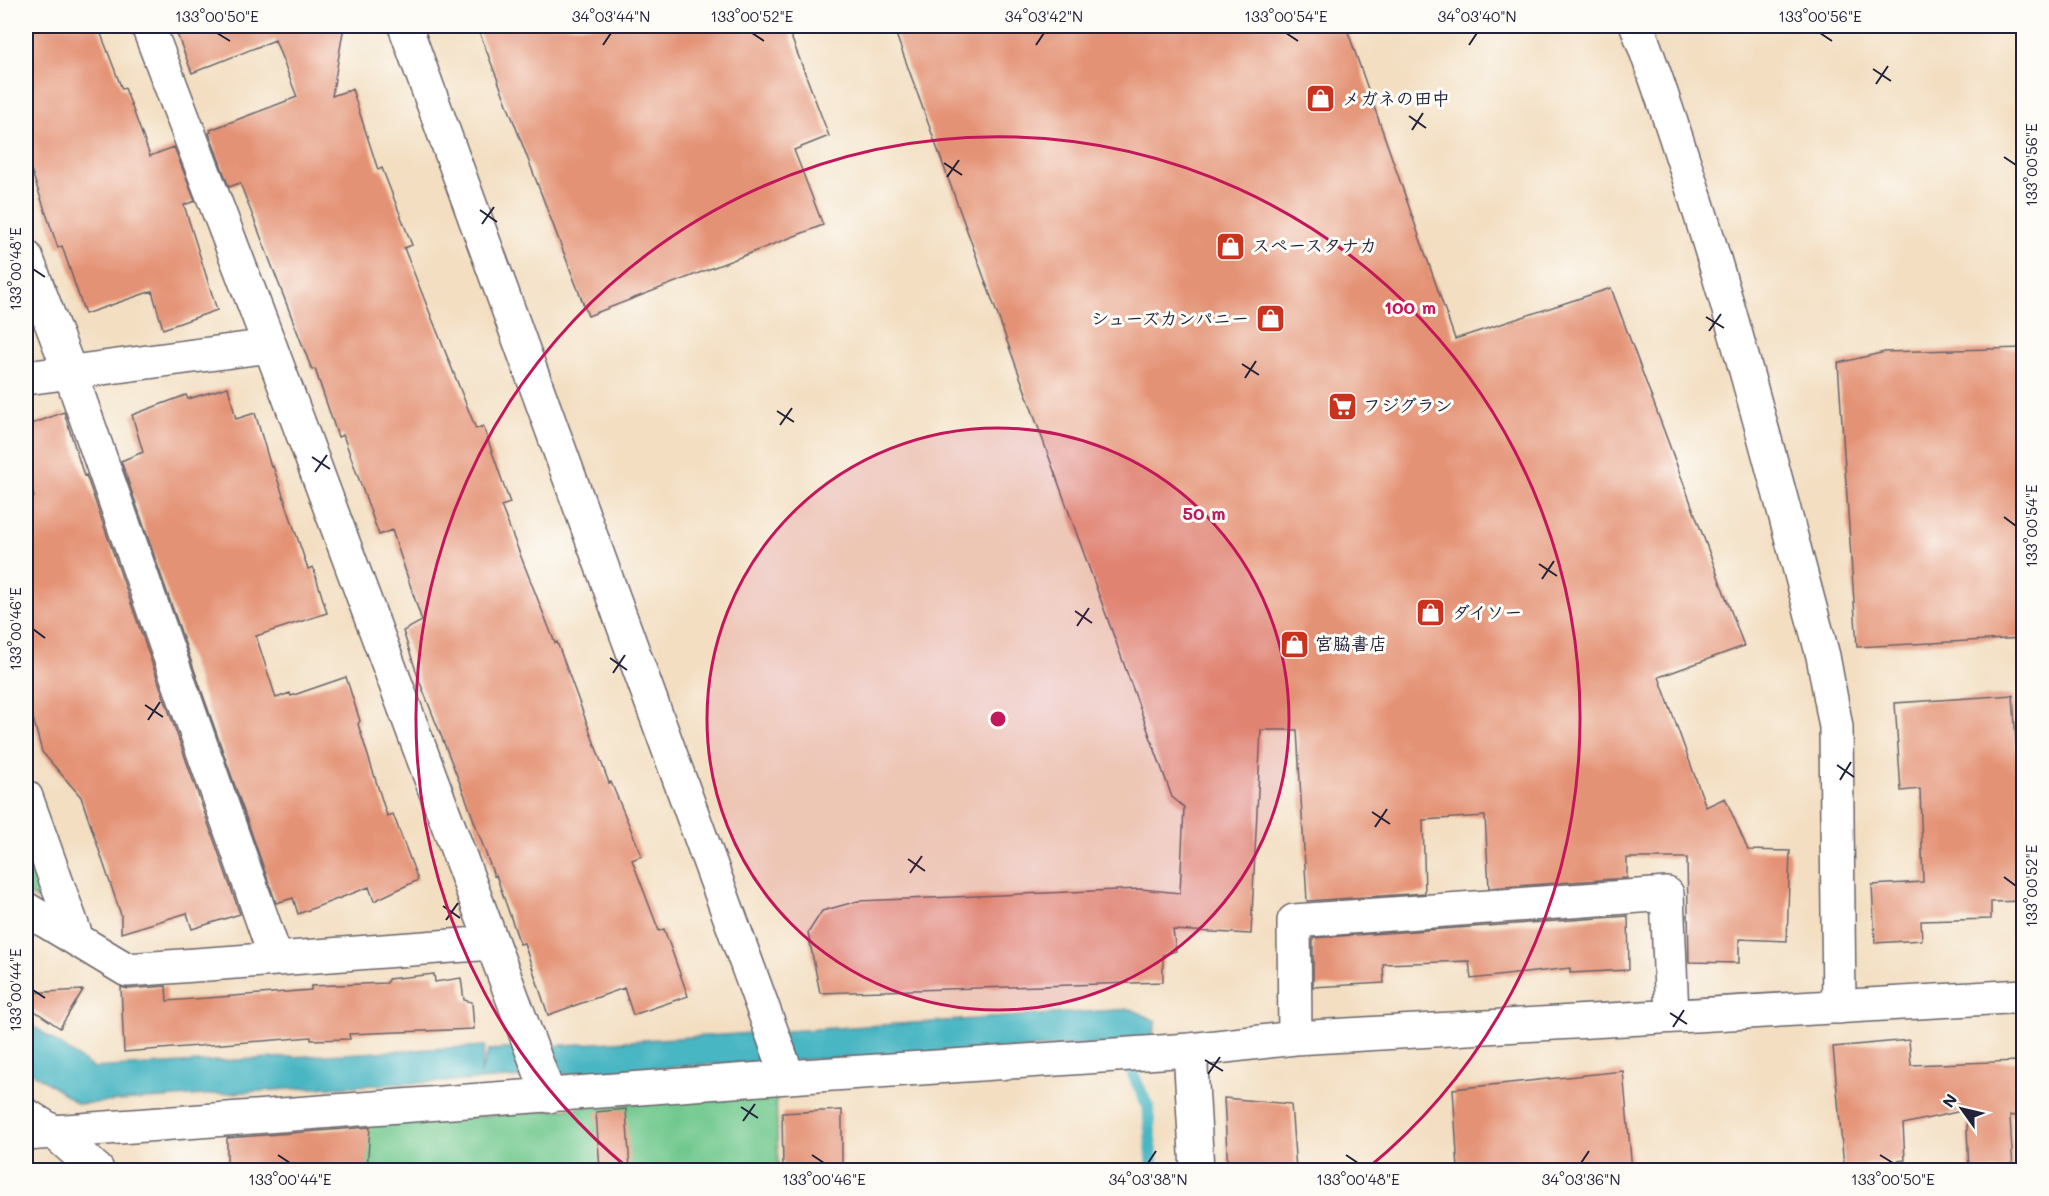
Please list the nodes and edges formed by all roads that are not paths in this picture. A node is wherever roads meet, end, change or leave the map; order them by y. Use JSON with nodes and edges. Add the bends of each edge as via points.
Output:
{"nodes":[{"id":1,"x":148,"y":26,"type":"edge"},
{"id":2,"x":405,"y":26,"type":"edge"},
{"id":3,"x":1637,"y":26,"type":"edge"},
{"id":4,"x":26,"y":257,"type":"edge"},
{"id":5,"x":270,"y":346,"type":"junction"},
{"id":6,"x":70,"y":372,"type":"junction"},
{"id":7,"x":26,"y":378,"type":"edge"},
{"id":8,"x":26,"y":797,"type":"edge"},
{"id":9,"x":26,"y":909,"type":"edge"},
{"id":10,"x":77,"y":939,"type":"junction"},
{"id":11,"x":492,"y":943,"type":"junction"},
{"id":12,"x":276,"y":959,"type":"junction"},
{"id":13,"x":2024,"y":996,"type":"edge"},
{"id":14,"x":1839,"y":1007,"type":"junction"},
{"id":15,"x":1672,"y":1016,"type":"junction"},
{"id":16,"x":1295,"y":1038,"type":"junction"},
{"id":17,"x":1191,"y":1050,"type":"junction"},
{"id":18,"x":788,"y":1077,"type":"junction"},
{"id":19,"x":549,"y":1096,"type":"junction"},
{"id":20,"x":26,"y":1115,"type":"edge"},
{"id":21,"x":40,"y":1134,"type":"edge"},
{"id":22,"x":97,"y":1170,"type":"edge"},
{"id":23,"x":1197,"y":1170,"type":"edge"}],
"edges":[{"from":1,"to":5,"type":"street"},
{"from":2,"to":18,"type":"street"},
{"from":3,"to":14,"type":"street","via":[[1704,223],[1823,656],[1836,727]]},
{"from":4,"to":6,"type":"street"},
{"from":5,"to":6,"type":"street"},
{"from":5,"to":11,"type":"street"},
{"from":6,"to":7,"type":"street"},
{"from":6,"to":12,"type":"street"},
{"from":8,"to":10,"type":"street"},
{"from":9,"to":10,"type":"street"},
{"from":10,"to":12,"type":"street","via":[[127,970]]},
{"from":11,"to":12,"type":"street"},
{"from":11,"to":19,"type":"street"},
{"from":13,"to":14,"type":"street"},
{"from":14,"to":15,"type":"street"},
{"from":15,"to":16,"type":"street"},
{"from":15,"to":16,"type":"street","via":[[1667,894],[1294,921]]},
{"from":16,"to":17,"type":"street"},
{"from":17,"to":18,"type":"street"},
{"from":17,"to":23,"type":"street"},
{"from":18,"to":19,"type":"street"},
{"from":19,"to":21,"type":"street"},
{"from":20,"to":21,"type":"street"},
{"from":21,"to":22,"type":"street"}]}
